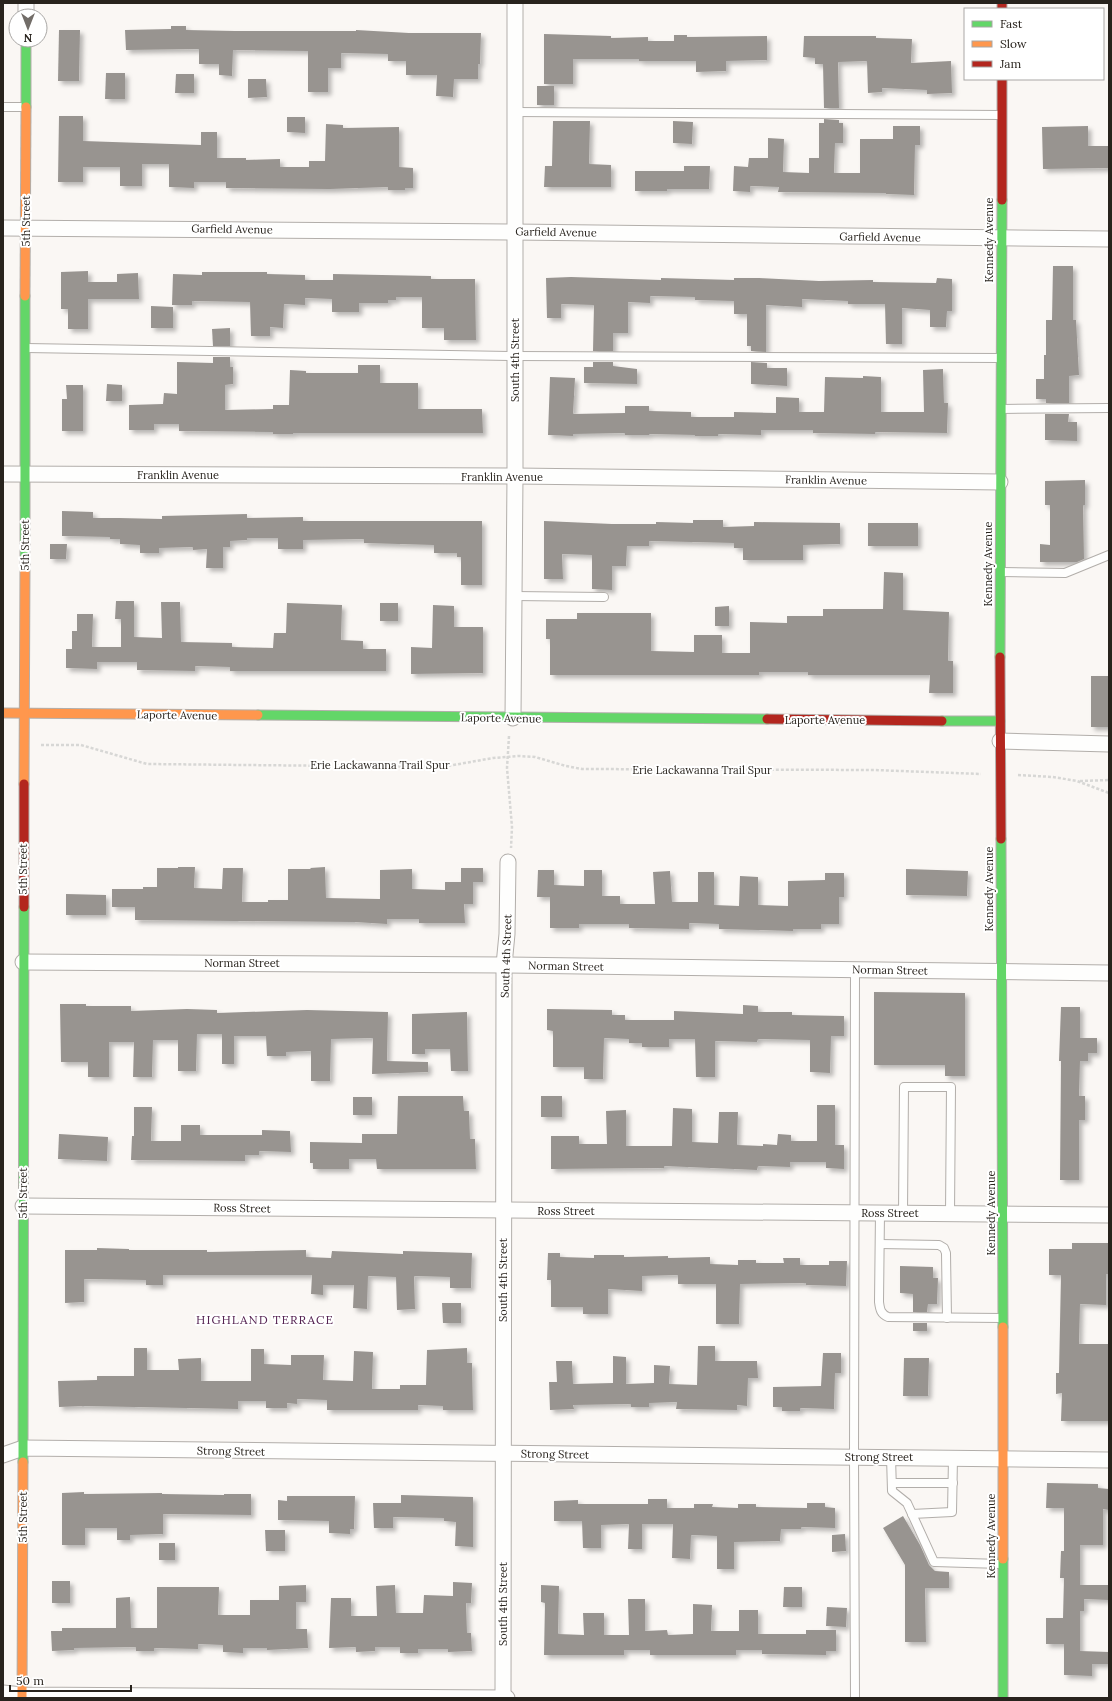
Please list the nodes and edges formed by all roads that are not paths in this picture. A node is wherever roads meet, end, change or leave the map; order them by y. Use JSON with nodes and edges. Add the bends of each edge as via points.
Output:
{"nodes":[{"id":1,"x":515,"y":3,"type":"edge"},
{"id":2,"x":26,"y":48,"type":"edge"},
{"id":3,"x":1002,"y":80,"type":"edge"},
{"id":4,"x":3,"y":107,"type":"edge"},
{"id":5,"x":26,"y":107,"type":"junction"},
{"id":6,"x":515,"y":112,"type":"junction"},
{"id":7,"x":1002,"y":115,"type":"junction"},
{"id":8,"x":26,"y":227,"type":"junction"},
{"id":9,"x":3,"y":228,"type":"edge"},
{"id":10,"x":514,"y":232,"type":"junction"},
{"id":11,"x":1002,"y":239,"type":"junction"},
{"id":12,"x":1109,"y":239,"type":"edge"},
{"id":13,"x":26,"y":348,"type":"junction"},
{"id":14,"x":515,"y":356,"type":"junction"},
{"id":15,"x":1001,"y":358,"type":"junction"},
{"id":16,"x":1109,"y":408,"type":"edge"},
{"id":17,"x":1000,"y":409,"type":"junction"},
{"id":18,"x":3,"y":474,"type":"edge"},
{"id":19,"x":26,"y":475,"type":"junction"},
{"id":20,"x":515,"y":476,"type":"junction"},
{"id":21,"x":1000,"y":482,"type":"junction"},
{"id":22,"x":1109,"y":555,"type":"edge"},
{"id":23,"x":1000,"y":572,"type":"junction"},
{"id":24,"x":514,"y":596,"type":"junction"},
{"id":25,"x":604,"y":597,"type":"dead end"},
{"id":26,"x":3,"y":713,"type":"edge"},
{"id":27,"x":24,"y":713,"type":"junction"},
{"id":28,"x":513,"y":718,"type":"junction"},
{"id":29,"x":1000,"y":721,"type":"junction"},
{"id":30,"x":1000,"y":741,"type":"junction"},
{"id":31,"x":1109,"y":744,"type":"edge"},
{"id":32,"x":508,"y":862,"type":"road end"},
{"id":33,"x":23,"y":962,"type":"junction"},
{"id":34,"x":504,"y":965,"type":"junction"},
{"id":35,"x":855,"y":970,"type":"junction"},
{"id":36,"x":1001,"y":972,"type":"junction"},
{"id":37,"x":1109,"y":973,"type":"edge"},
{"id":38,"x":23,"y":1206,"type":"junction"},
{"id":39,"x":503,"y":1210,"type":"junction"},
{"id":40,"x":854,"y":1213,"type":"junction"},
{"id":41,"x":880,"y":1213,"type":"junction"},
{"id":42,"x":903,"y":1213,"type":"junction"},
{"id":43,"x":950,"y":1214,"type":"junction"},
{"id":44,"x":1003,"y":1214,"type":"junction"},
{"id":45,"x":1109,"y":1215,"type":"edge"},
{"id":46,"x":880,"y":1244,"type":"junction"},
{"id":47,"x":947,"y":1318,"type":"junction"},
{"id":48,"x":1003,"y":1318,"type":"junction"},
{"id":49,"x":23,"y":1448,"type":"junction"},
{"id":50,"x":502,"y":1454,"type":"junction"},
{"id":51,"x":3,"y":1455,"type":"edge"},
{"id":52,"x":854,"y":1457,"type":"junction"},
{"id":53,"x":891,"y":1457,"type":"junction"},
{"id":54,"x":953,"y":1458,"type":"junction"},
{"id":55,"x":1003,"y":1458,"type":"junction"},
{"id":56,"x":1109,"y":1460,"type":"edge"},
{"id":57,"x":892,"y":1483,"type":"junction"},
{"id":58,"x":953,"y":1483,"type":"junction"},
{"id":59,"x":912,"y":1514,"type":"junction"},
{"id":60,"x":1003,"y":1564,"type":"junction"},
{"id":61,"x":3,"y":1693,"type":"edge"},
{"id":62,"x":22,"y":1697,"type":"edge"},
{"id":63,"x":503,"y":1698,"type":"edge"},
{"id":64,"x":507,"y":1698,"type":"edge"},
{"id":65,"x":855,"y":1698,"type":"edge"},
{"id":66,"x":1003,"y":1698,"type":"edge"}],
"edges":[{"from":1,"to":6,"type":"street","name":"South 4th Street"},
{"from":2,"to":5,"type":"street","name":"5th Street"},
{"from":3,"to":7,"type":"street","name":"Kennedy Avenue"},
{"from":4,"to":5,"type":"lane"},
{"from":5,"to":8,"type":"street","name":"5th Street"},
{"from":6,"to":7,"type":"lane"},
{"from":6,"to":10,"type":"street","name":"South 4th Street"},
{"from":7,"to":11,"type":"street","name":"Kennedy Avenue"},
{"from":8,"to":9,"type":"street","name":"Garfield Avenue"},
{"from":8,"to":10,"type":"street","name":"Garfield Avenue"},
{"from":8,"to":13,"type":"street","name":"5th Street"},
{"from":10,"to":11,"type":"street","name":"Garfield Avenue"},
{"from":10,"to":14,"type":"street","name":"South 4th Street"},
{"from":11,"to":12,"type":"street","name":"Garfield Avenue"},
{"from":11,"to":15,"type":"street","name":"Kennedy Avenue"},
{"from":13,"to":14,"type":"lane"},
{"from":13,"to":19,"type":"street","name":"5th Street"},
{"from":14,"to":15,"type":"lane"},
{"from":14,"to":20,"type":"street","name":"South 4th Street"},
{"from":15,"to":17,"type":"street","name":"Kennedy Avenue"},
{"from":16,"to":17,"type":"lane"},
{"from":17,"to":21,"type":"street","name":"Kennedy Avenue"},
{"from":18,"to":19,"type":"street","name":"Franklin Avenue"},
{"from":19,"to":20,"type":"street","name":"Franklin Avenue"},
{"from":19,"to":27,"type":"street","name":"5th Street"},
{"from":20,"to":21,"type":"street","name":"Franklin Avenue"},
{"from":20,"to":24,"type":"street","name":"South 4th Street"},
{"from":21,"to":23,"type":"street","name":"Kennedy Avenue"},
{"from":22,"to":23,"type":"lane","via":[[1065,573]]},
{"from":23,"to":29,"type":"street","name":"Kennedy Avenue"},
{"from":24,"to":25,"type":"lane"},
{"from":24,"to":28,"type":"street","name":"South 4th Street"},
{"from":26,"to":27,"type":"street","name":"Laporte Avenue"},
{"from":27,"to":28,"type":"street","name":"Laporte Avenue"},
{"from":27,"to":33,"type":"street","name":"5th Street"},
{"from":28,"to":29,"type":"street","name":"Laporte Avenue"},
{"from":29,"to":30,"type":"street","name":"Kennedy Avenue"},
{"from":30,"to":31,"type":"street"},
{"from":30,"to":36,"type":"street","name":"Kennedy Avenue"},
{"from":32,"to":34,"type":"street","name":"South 4th Street","via":[[508,934]]},
{"from":33,"to":34,"type":"street","name":"Norman Street"},
{"from":33,"to":38,"type":"street","name":"5th Street"},
{"from":34,"to":35,"type":"street","name":"Norman Street"},
{"from":34,"to":39,"type":"street","name":"South 4th Street"},
{"from":35,"to":36,"type":"street","name":"Norman Street"},
{"from":35,"to":40,"type":"lane"},
{"from":36,"to":37,"type":"street","name":"Norman Street"},
{"from":36,"to":44,"type":"street","name":"Kennedy Avenue"},
{"from":38,"to":39,"type":"street","name":"Ross Street"},
{"from":38,"to":49,"type":"street","name":"5th Street"},
{"from":39,"to":40,"type":"street","name":"Ross Street"},
{"from":39,"to":50,"type":"street","name":"South 4th Street"},
{"from":40,"to":41,"type":"street","name":"Ross Street"},
{"from":40,"to":52,"type":"lane"},
{"from":41,"to":42,"type":"street","name":"Ross Street"},
{"from":41,"to":46,"type":"lane"},
{"from":42,"to":43,"type":"street","name":"Ross Street"},
{"from":42,"to":43,"type":"lane","via":[[904,1087],[951,1087]]},
{"from":43,"to":44,"type":"street","name":"Ross Street"},
{"from":44,"to":45,"type":"street","name":"Ross Street"},
{"from":44,"to":48,"type":"street","name":"Kennedy Avenue"},
{"from":46,"to":47,"type":"lane","via":[[939,1245],[944,1248]]},
{"from":46,"to":47,"type":"lane","via":[[879,1302],[883,1314],[888,1317]]},
{"from":47,"to":48,"type":"lane"},
{"from":48,"to":55,"type":"street","name":"Kennedy Avenue"},
{"from":49,"to":50,"type":"street","name":"Strong Street"},
{"from":49,"to":51,"type":"street","name":"Strong Street"},
{"from":49,"to":62,"type":"street","name":"5th Street"},
{"from":50,"to":52,"type":"street","name":"Strong Street"},
{"from":50,"to":63,"type":"street","name":"South 4th Street"},
{"from":52,"to":53,"type":"street","name":"Strong Street"},
{"from":52,"to":65,"type":"lane"},
{"from":53,"to":54,"type":"street","name":"Strong Street"},
{"from":53,"to":57,"type":"lane"},
{"from":54,"to":55,"type":"street","name":"Strong Street"},
{"from":54,"to":58,"type":"lane"},
{"from":55,"to":56,"type":"street","name":"Strong Street"},
{"from":55,"to":60,"type":"street","name":"Kennedy Avenue"},
{"from":57,"to":58,"type":"lane"},
{"from":57,"to":59,"type":"lane","via":[[892,1491],[907,1503]]},
{"from":58,"to":59,"type":"lane","via":[[952,1512]]},
{"from":59,"to":60,"type":"lane","via":[[934,1562]]},
{"from":60,"to":66,"type":"street","name":"Kennedy Avenue"},
{"from":61,"to":62,"type":"street"},
{"from":62,"to":63,"type":"street"},
{"from":63,"to":64,"type":"street"}]}
